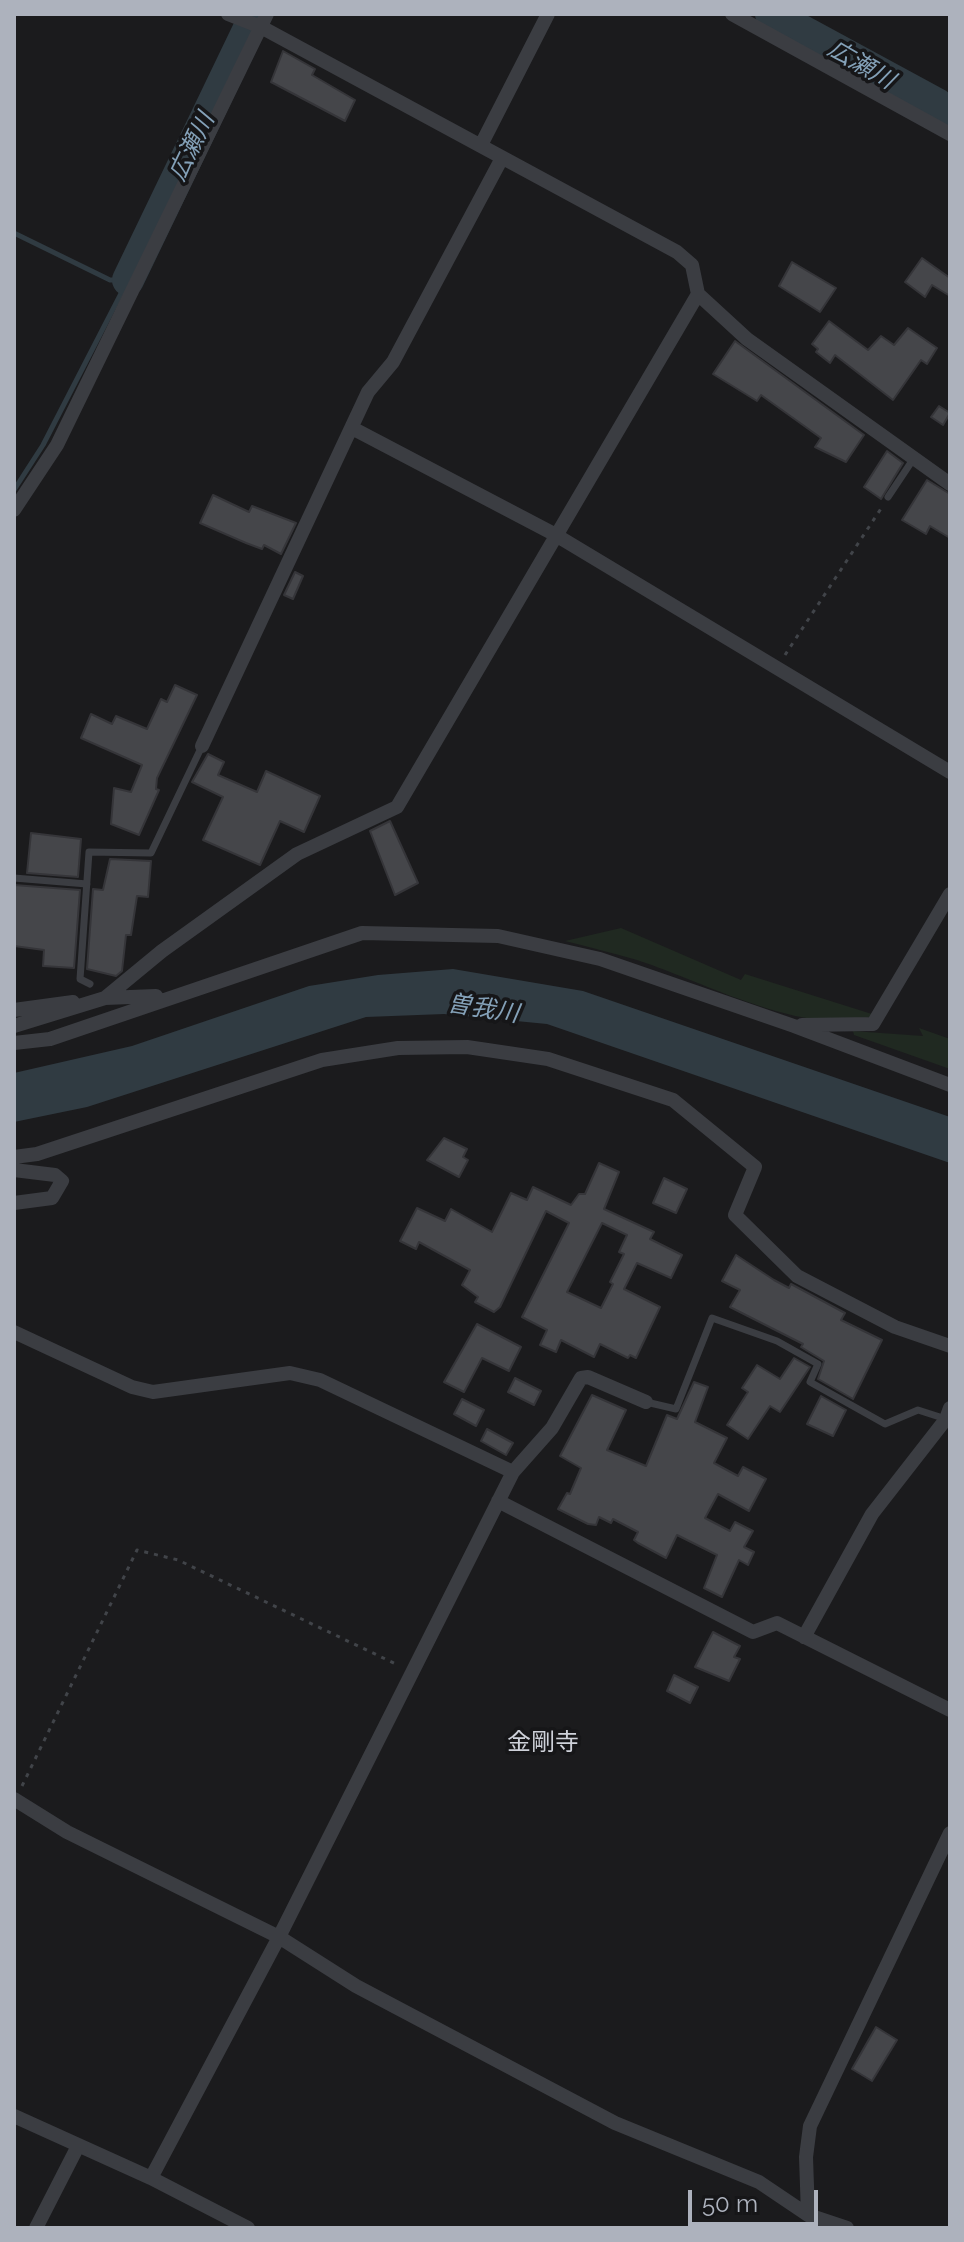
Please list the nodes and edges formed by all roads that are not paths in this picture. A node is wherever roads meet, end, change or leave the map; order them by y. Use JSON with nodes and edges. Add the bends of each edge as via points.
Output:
{"nodes":[{"id":1,"x":228,"y":14,"type":"edge"},
{"id":2,"x":548,"y":14,"type":"edge"},
{"id":3,"x":732,"y":14,"type":"edge"},
{"id":4,"x":264,"y":20,"type":"edge"},
{"id":5,"x":950,"y":134,"type":"edge"},
{"id":6,"x":481,"y":145,"type":"junction"},
{"id":7,"x":502,"y":158,"type":"junction"},
{"id":8,"x":698,"y":294,"type":"junction"},
{"id":9,"x":352,"y":428,"type":"junction"},
{"id":10,"x":914,"y":458,"type":"junction"},
{"id":11,"x":950,"y":484,"type":"edge"},
{"id":12,"x":888,"y":497,"type":"road end"},
{"id":13,"x":14,"y":510,"type":"edge"},
{"id":14,"x":554,"y":534,"type":"junction"},
{"id":15,"x":202,"y":746,"type":"joint"},
{"id":16,"x":950,"y":772,"type":"edge"},
{"id":17,"x":14,"y":878,"type":"edge"},
{"id":18,"x":87,"y":884,"type":"junction"},
{"id":19,"x":950,"y":894,"type":"edge"},
{"id":20,"x":90,"y":984,"type":"dead end"},
{"id":21,"x":173,"y":995,"type":"junction"},
{"id":22,"x":105,"y":998,"type":"junction"},
{"id":23,"x":14,"y":1010,"type":"edge"},
{"id":24,"x":14,"y":1026,"type":"edge"},
{"id":25,"x":794,"y":1026,"type":"junction"},
{"id":26,"x":14,"y":1043,"type":"edge"},
{"id":27,"x":950,"y":1085,"type":"edge"},
{"id":28,"x":14,"y":1157,"type":"edge"},
{"id":29,"x":14,"y":1170,"type":"edge"},
{"id":30,"x":14,"y":1203,"type":"edge"},
{"id":31,"x":14,"y":1332,"type":"edge"},
{"id":32,"x":950,"y":1346,"type":"edge"},
{"id":33,"x":646,"y":1402,"type":"joint"},
{"id":34,"x":948,"y":1413,"type":"edge"},
{"id":35,"x":513,"y":1472,"type":"junction"},
{"id":36,"x":498,"y":1501,"type":"junction"},
{"id":37,"x":804,"y":1637,"type":"junction"},
{"id":38,"x":950,"y":1710,"type":"edge"},
{"id":39,"x":15,"y":1800,"type":"edge"},
{"id":40,"x":950,"y":1833,"type":"edge"},
{"id":41,"x":279,"y":1937,"type":"junction"},
{"id":42,"x":14,"y":2116,"type":"edge"},
{"id":43,"x":78,"y":2146,"type":"junction"},
{"id":44,"x":151,"y":2178,"type":"junction"},
{"id":45,"x":808,"y":2215,"type":"junction"},
{"id":46,"x":36,"y":2228,"type":"edge"},
{"id":47,"x":248,"y":2228,"type":"edge"},
{"id":48,"x":847,"y":2228,"type":"edge"}],
"edges":[{"from":1,"to":4,"type":"street","via":[[243,21]]},
{"from":2,"to":6,"type":"street"},
{"from":3,"to":5,"type":"street"},
{"from":4,"to":6,"type":"street"},
{"from":4,"to":13,"type":"street","via":[[57,445]]},
{"from":6,"to":7,"type":"street"},
{"from":7,"to":8,"type":"street","via":[[677,252],[692,265]]},
{"from":7,"to":9,"type":"street"},
{"from":8,"to":10,"type":"street","via":[[747,339]]},
{"from":8,"to":14,"type":"street"},
{"from":9,"to":14,"type":"street"},
{"from":9,"to":15,"type":"street"},
{"from":10,"to":11,"type":"street"},
{"from":10,"to":12,"type":"lane"},
{"from":14,"to":16,"type":"street"},
{"from":14,"to":22,"type":"street","via":[[397,807],[297,854]]},
{"from":15,"to":18,"type":"lane","via":[[151,853],[89,852]]},
{"from":17,"to":18,"type":"lane"},
{"from":18,"to":20,"type":"lane","via":[[80,979]]},
{"from":19,"to":25,"type":"street","via":[[873,1024]]},
{"from":21,"to":22,"type":"street"},
{"from":21,"to":25,"type":"street","via":[[362,933],[498,936],[600,959]]},
{"from":21,"to":26,"type":"street","via":[[50,1039]]},
{"from":22,"to":23,"type":"street"},
{"from":22,"to":24,"type":"street"},
{"from":25,"to":27,"type":"street"},
{"from":28,"to":32,"type":"street","via":[[37,1154],[322,1060],[439,1047],[548,1059],[673,1100],[755,1167],[735,1215],[797,1276],[895,1327]]},
{"from":29,"to":30,"type":"street","via":[[55,1175],[62,1181],[52,1198]]},
{"from":31,"to":35,"type":"street","via":[[153,1392],[290,1373],[320,1380]]},
{"from":33,"to":34,"type":"lane","via":[[676,1409],[712,1318],[777,1341],[818,1364],[810,1382],[885,1424],[918,1410]]},
{"from":33,"to":35,"type":"street","via":[[581,1378],[552,1428]]},
{"from":34,"to":37,"type":"street","via":[[872,1514]]},
{"from":35,"to":36,"type":"street"},
{"from":36,"to":37,"type":"street","via":[[753,1632],[777,1623]]},
{"from":36,"to":41,"type":"street"},
{"from":37,"to":38,"type":"street"},
{"from":39,"to":41,"type":"street","via":[[67,1832]]},
{"from":40,"to":45,"type":"street","via":[[810,2126]]},
{"from":41,"to":44,"type":"street"},
{"from":41,"to":45,"type":"street","via":[[356,1986],[615,2123],[759,2182]]},
{"from":42,"to":43,"type":"street"},
{"from":43,"to":44,"type":"street"},
{"from":43,"to":46,"type":"street"},
{"from":44,"to":47,"type":"street"},
{"from":45,"to":48,"type":"street"}]}
